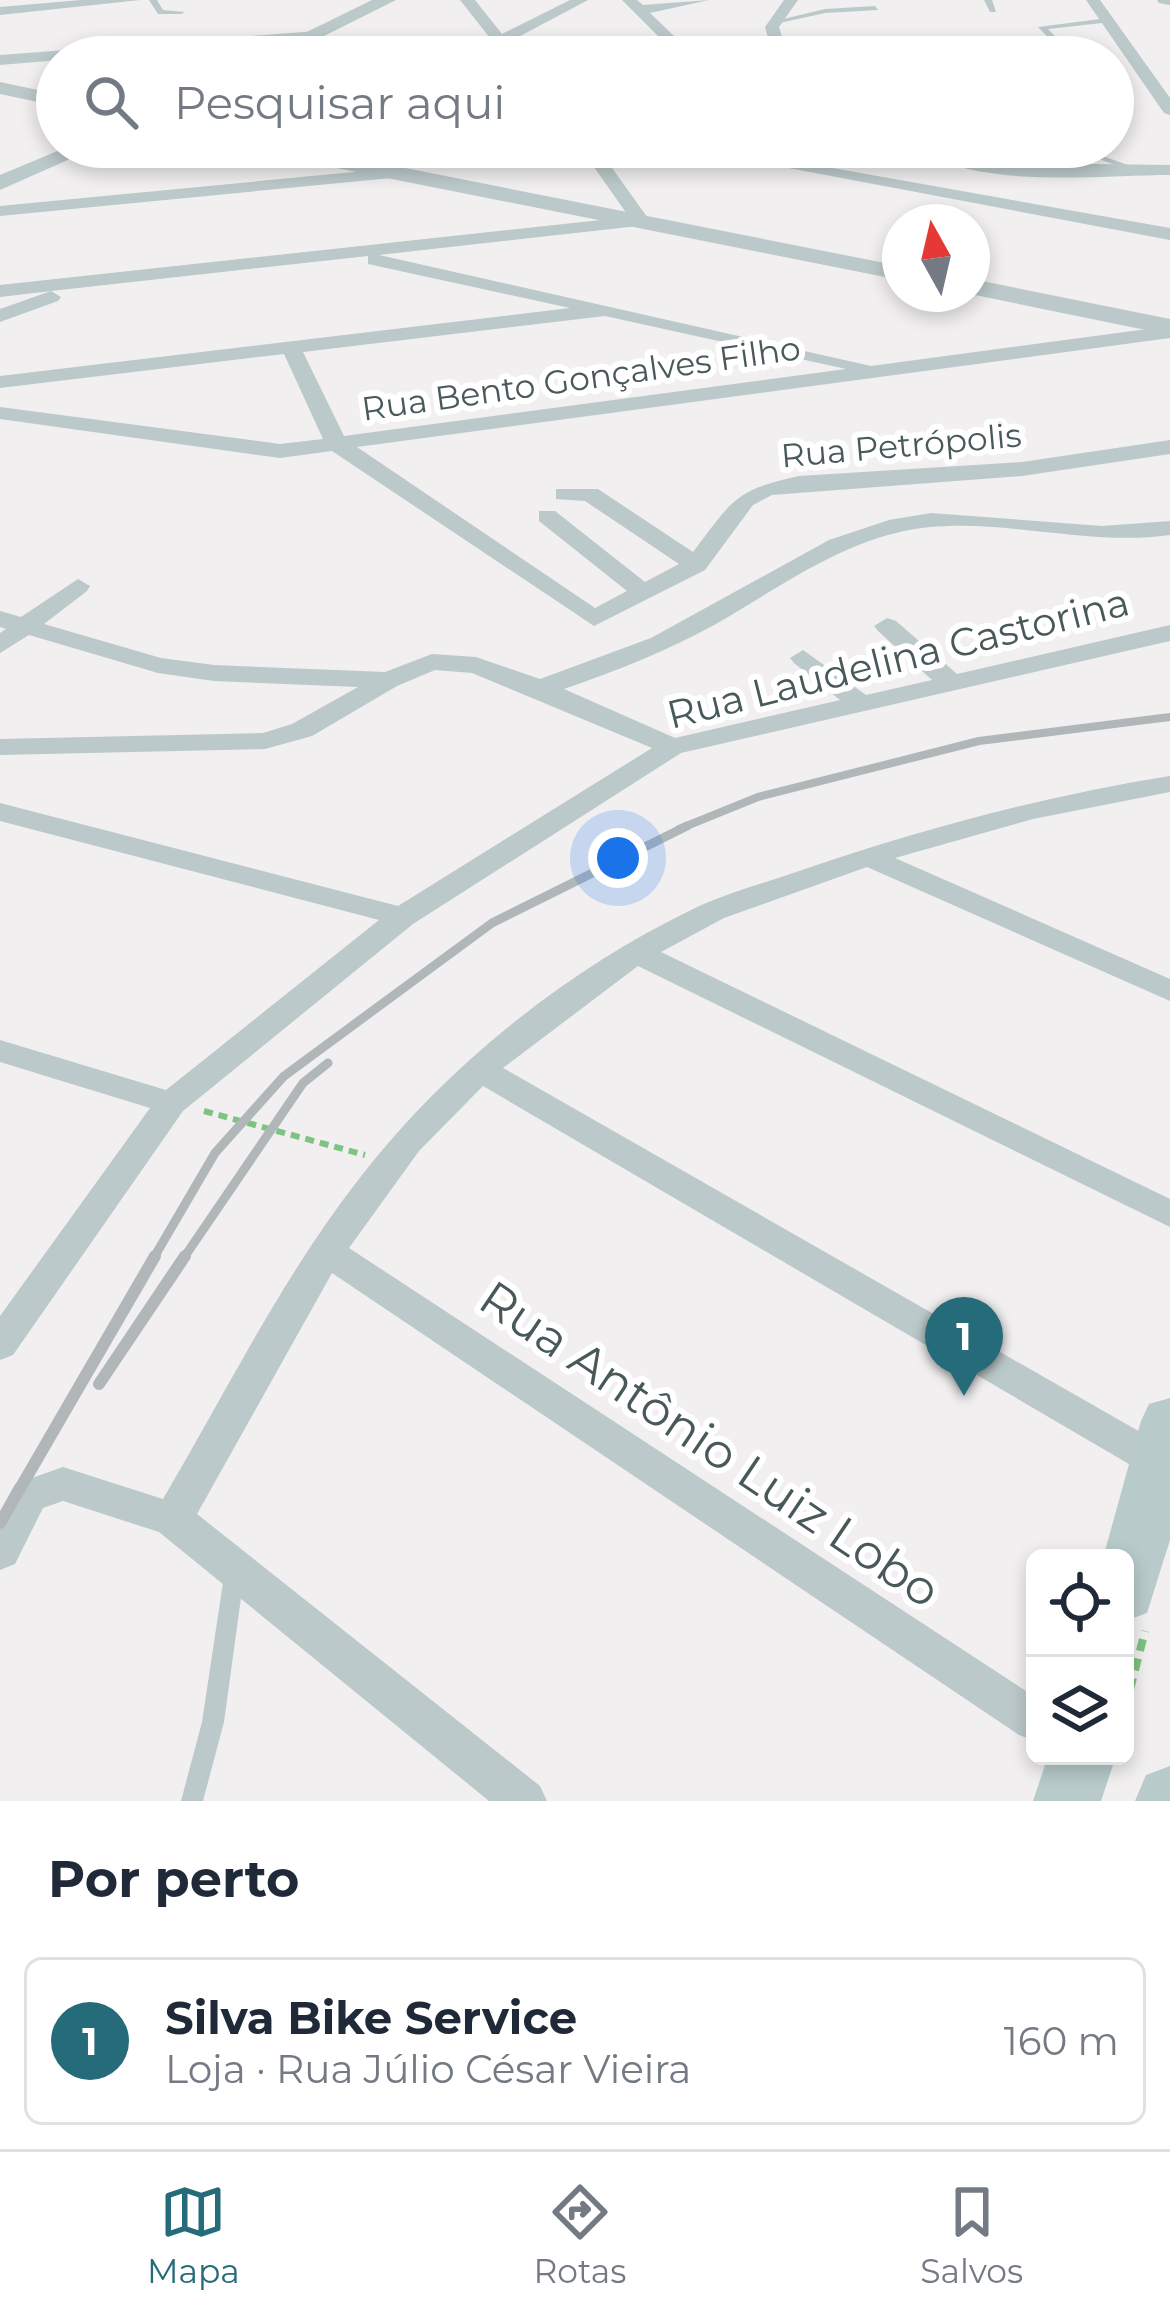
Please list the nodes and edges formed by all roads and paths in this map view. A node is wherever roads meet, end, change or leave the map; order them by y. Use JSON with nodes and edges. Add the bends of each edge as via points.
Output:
{"nodes":[{"id":1,"x":22,"y":0,"type":"edge"},
{"id":2,"x":133,"y":0,"type":"edge"},
{"id":3,"x":153,"y":0,"type":"edge"},
{"id":4,"x":387,"y":0,"type":"edge"},
{"id":5,"x":467,"y":0,"type":"edge"},
{"id":6,"x":581,"y":0,"type":"edge"},
{"id":7,"x":702,"y":0,"type":"edge"},
{"id":8,"x":790,"y":0,"type":"edge"},
{"id":9,"x":988,"y":0,"type":"edge"},
{"id":10,"x":1093,"y":0,"type":"edge"},
{"id":11,"x":634,"y":5,"type":"edge"},
{"id":12,"x":875,"y":8,"type":"dead end"},
{"id":13,"x":0,"y":10,"type":"edge"},
{"id":14,"x":994,"y":10,"type":"dead end"},
{"id":15,"x":181,"y":12,"type":"dead end"},
{"id":16,"x":1108,"y":20,"type":"junction"},
{"id":17,"x":776,"y":22,"type":"junction"},
{"id":18,"x":313,"y":34,"type":"junction"},
{"id":19,"x":289,"y":36,"type":"edge"},
{"id":20,"x":309,"y":36,"type":"edge"},
{"id":21,"x":496,"y":36,"type":"edge"},
{"id":22,"x":510,"y":36,"type":"edge"},
{"id":23,"x":666,"y":36,"type":"edge"},
{"id":24,"x":773,"y":36,"type":"edge"},
{"id":25,"x":1051,"y":36,"type":"edge"},
{"id":26,"x":1119,"y":36,"type":"edge"},
{"id":27,"x":36,"y":57,"type":"edge"},
{"id":28,"x":1134,"y":58,"type":"edge"},
{"id":29,"x":0,"y":60,"type":"edge"},
{"id":30,"x":0,"y":88,"type":"edge"},
{"id":31,"x":36,"y":96,"type":"edge"},
{"id":32,"x":1170,"y":110,"type":"edge"},
{"id":33,"x":36,"y":166,"type":"edge"},
{"id":34,"x":371,"y":168,"type":"edge"},
{"id":35,"x":393,"y":168,"type":"edge"},
{"id":36,"x":602,"y":168,"type":"edge"},
{"id":37,"x":806,"y":168,"type":"edge"},
{"id":38,"x":1106,"y":168,"type":"edge"},
{"id":39,"x":1132,"y":168,"type":"edge"},
{"id":40,"x":1135,"y":169,"type":"junction"},
{"id":41,"x":1170,"y":170,"type":"edge"},
{"id":42,"x":396,"y":173,"type":"junction"},
{"id":43,"x":0,"y":183,"type":"edge"},
{"id":44,"x":0,"y":211,"type":"edge"},
{"id":45,"x":641,"y":221,"type":"junction"},
{"id":46,"x":1170,"y":234,"type":"edge"},
{"id":47,"x":346,"y":254,"type":"junction"},
{"id":48,"x":882,"y":269,"type":"edge"},
{"id":49,"x":91,"y":282,"type":"junction"},
{"id":50,"x":0,"y":291,"type":"edge"},
{"id":51,"x":990,"y":291,"type":"edge"},
{"id":52,"x":607,"y":310,"type":"junction"},
{"id":53,"x":0,"y":316,"type":"edge"},
{"id":54,"x":1170,"y":329,"type":"edge"},
{"id":55,"x":292,"y":350,"type":"junction"},
{"id":56,"x":885,"y":371,"type":"junction"},
{"id":57,"x":0,"y":382,"type":"edge"},
{"id":58,"x":0,"y":413,"type":"edge"},
{"id":59,"x":337,"y":444,"type":"junction"},
{"id":60,"x":1170,"y":447,"type":"edge"},
{"id":61,"x":564,"y":494,"type":"dead end"},
{"id":62,"x":547,"y":516,"type":"dead end"},
{"id":63,"x":1170,"y":528,"type":"edge"},
{"id":64,"x":696,"y":565,"type":"junction"},
{"id":65,"x":78,"y":586,"type":"dead end"},
{"id":66,"x":644,"y":593,"type":"junction"},
{"id":67,"x":0,"y":619,"type":"edge"},
{"id":68,"x":31,"y":625,"type":"junction"},
{"id":69,"x":887,"y":626,"type":"dead end"},
{"id":70,"x":1170,"y":633,"type":"edge"},
{"id":71,"x":0,"y":645,"type":"edge"},
{"id":72,"x":802,"y":658,"type":"dead end"},
{"id":73,"x":388,"y":680,"type":"junction"},
{"id":74,"x":950,"y":682,"type":"junction"},
{"id":75,"x":540,"y":688,"type":"junction"},
{"id":76,"x":860,"y":703,"type":"junction"},
{"id":77,"x":672,"y":747,"type":"junction"},
{"id":78,"x":0,"y":748,"type":"edge"},
{"id":79,"x":1170,"y":784,"type":"edge"},
{"id":80,"x":0,"y":812,"type":"edge"},
{"id":81,"x":868,"y":856,"type":"junction"},
{"id":82,"x":402,"y":917,"type":"junction"},
{"id":83,"x":635,"y":952,"type":"junction"},
{"id":84,"x":1170,"y":991,"type":"edge"},
{"id":85,"x":0,"y":1051,"type":"edge"},
{"id":86,"x":481,"y":1070,"type":"junction"},
{"id":87,"x":171,"y":1103,"type":"junction"},
{"id":88,"x":211,"y":1112,"type":"dead end"},
{"id":89,"x":391,"y":1162,"type":"junction"},
{"id":90,"x":1170,"y":1214,"type":"edge"},
{"id":91,"x":328,"y":1252,"type":"junction"},
{"id":92,"x":0,"y":1345,"type":"edge"},
{"id":93,"x":1165,"y":1442,"type":"edge"},
{"id":94,"x":173,"y":1520,"type":"junction"},
{"id":95,"x":0,"y":1552,"type":"edge"},
{"id":96,"x":1134,"y":1560,"type":"edge"},
{"id":97,"x":235,"y":1573,"type":"junction"},
{"id":98,"x":1026,"y":1715,"type":"edge"},
{"id":99,"x":1079,"y":1765,"type":"edge"},
{"id":100,"x":192,"y":1801,"type":"edge"},
{"id":101,"x":524,"y":1801,"type":"edge"},
{"id":102,"x":1067,"y":1801,"type":"edge"}],
"edges":[{"from":1,"to":13,"type":"street"},
{"from":2,"to":13,"type":"street"},
{"from":3,"to":15,"type":"lane","via":[[161,12]]},
{"from":4,"to":18,"type":"street"},
{"from":5,"to":21,"type":"street"},
{"from":6,"to":22,"type":"street"},
{"from":7,"to":11,"type":"street"},
{"from":8,"to":17,"type":"street"},
{"from":9,"to":14,"type":"lane"},
{"from":10,"to":16,"type":"street"},
{"from":11,"to":23,"type":"street"},
{"from":12,"to":17,"type":"lane"},
{"from":16,"to":25,"type":"lane","via":[[1042,27]]},
{"from":16,"to":26,"type":"street"},
{"from":17,"to":24,"type":"street"},
{"from":18,"to":19,"type":"street"},
{"from":18,"to":20,"type":"street"},
{"from":27,"to":29,"type":"street"},
{"from":28,"to":32,"type":"street"},
{"from":30,"to":31,"type":"street"},
{"from":33,"to":43,"type":"street"},
{"from":34,"to":42,"type":"street"},
{"from":35,"to":42,"type":"street"},
{"from":36,"to":45,"type":"street"},
{"from":37,"to":46,"type":"street"},
{"from":38,"to":40,"type":"street"},
{"from":39,"to":40,"type":"lane"},
{"from":40,"to":41,"type":"street"},
{"from":42,"to":44,"type":"street"},
{"from":42,"to":45,"type":"street"},
{"from":45,"to":47,"type":"street"},
{"from":45,"to":48,"type":"street"},
{"from":47,"to":49,"type":"street"},
{"from":47,"to":52,"type":"street"},
{"from":49,"to":50,"type":"street"},
{"from":49,"to":53,"type":"street"},
{"from":51,"to":54,"type":"street"},
{"from":52,"to":55,"type":"street"},
{"from":52,"to":56,"type":"street"},
{"from":54,"to":56,"type":"street","name":"Rua Bento Gonçalves Filho"},
{"from":55,"to":57,"type":"street"},
{"from":55,"to":59,"type":"street"},
{"from":56,"to":59,"type":"street","name":"Rua Bento Gonçalves Filho"},
{"from":58,"to":59,"type":"street","name":"Rua Bento Gonçalves Filho","via":[[280,451]]},
{"from":59,"to":66,"type":"street","name":"Rua Petrópolis","via":[[594,618]]},
{"from":60,"to":64,"type":"street","name":"Rua Petrópolis","via":[[1022,469],[765,490],[745,500]]},
{"from":61,"to":64,"type":"street","via":[[590,494]]},
{"from":62,"to":66,"type":"street"},
{"from":63,"to":75,"type":"street","via":[[1096,535],[945,520],[869,532],[821,549],[678,634]]},
{"from":64,"to":66,"type":"street","name":"Rua Petrópolis"},
{"from":65,"to":68,"type":"street"},
{"from":67,"to":68,"type":"street"},
{"from":68,"to":71,"type":"street"},
{"from":68,"to":73,"type":"street","via":[[158,665]]},
{"from":69,"to":74,"type":"street"},
{"from":70,"to":74,"type":"street","name":"Rua Laudelina Castorina"},
{"from":72,"to":76,"type":"street"},
{"from":73,"to":75,"type":"street","via":[[454,662]]},
{"from":73,"to":78,"type":"street","via":[[344,710],[265,741]]},
{"from":74,"to":76,"type":"street","name":"Rua Laudelina Castorina"},
{"from":75,"to":77,"type":"street"},
{"from":76,"to":77,"type":"street","name":"Rua Laudelina Castorina"},
{"from":77,"to":82,"type":"street","name":"Rua Laudelina Castorina"},
{"from":79,"to":81,"type":"street","via":[[1046,804]]},
{"from":80,"to":82,"type":"street"},
{"from":81,"to":83,"type":"street","via":[[705,915]]},
{"from":81,"to":84,"type":"street"},
{"from":82,"to":87,"type":"street","name":"Rua Laudelina Castorina"},
{"from":83,"to":86,"type":"street"},
{"from":83,"to":90,"type":"street"},
{"from":85,"to":87,"type":"street"},
{"from":86,"to":89,"type":"street"},
{"from":86,"to":93,"type":"street"},
{"from":87,"to":92,"type":"street","name":"Rua Laudelina Castorina"},
{"from":88,"to":89,"type":"path"},
{"from":89,"to":91,"type":"street"},
{"from":91,"to":94,"type":"street"},
{"from":91,"to":98,"type":"street","name":"Rua Antônio Luiz Lobo"},
{"from":93,"to":96,"type":"main road"},
{"from":94,"to":95,"type":"street","via":[[63,1484],[29,1496]]},
{"from":94,"to":97,"type":"street"},
{"from":97,"to":100,"type":"lane"},
{"from":97,"to":101,"type":"street"},
{"from":99,"to":102,"type":"main road"}]}
